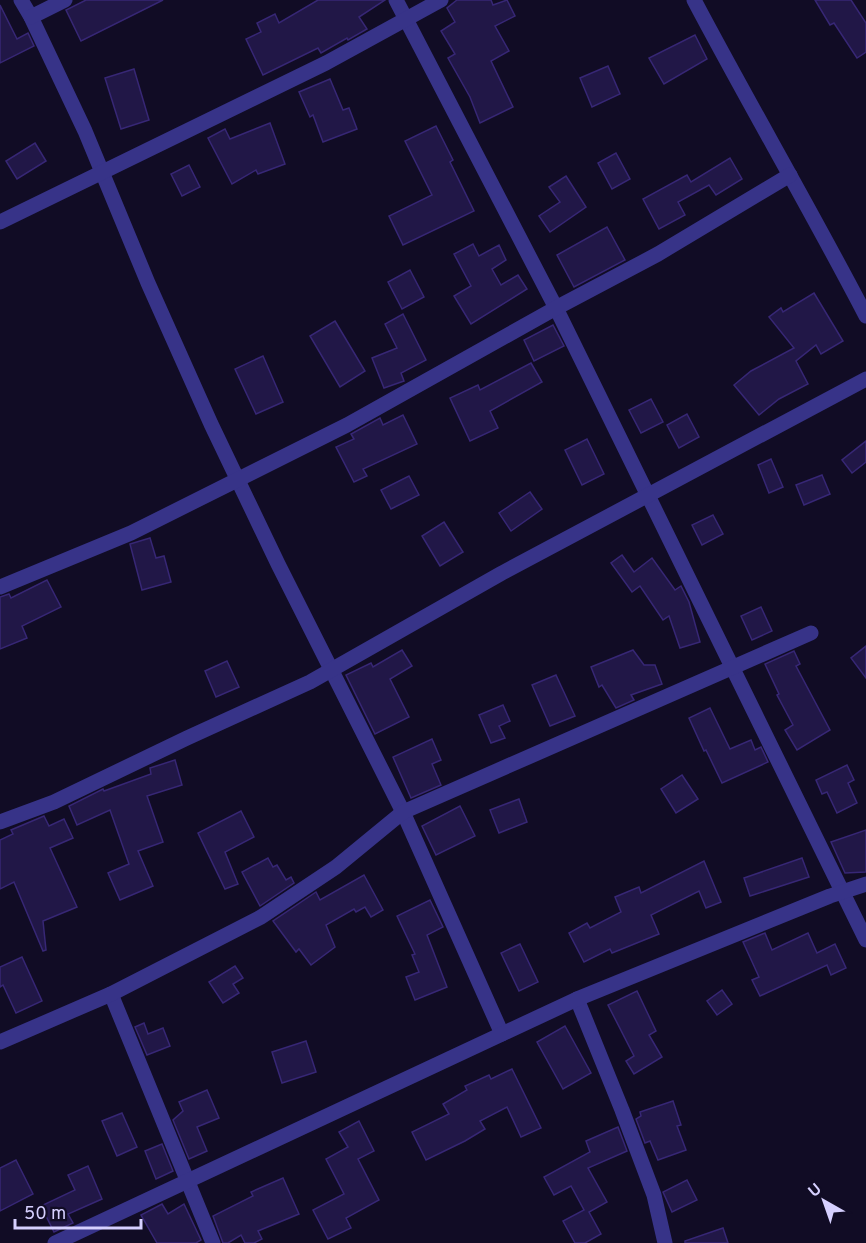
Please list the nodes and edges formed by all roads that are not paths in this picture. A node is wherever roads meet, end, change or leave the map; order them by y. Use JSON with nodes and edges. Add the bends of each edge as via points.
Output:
{"nodes":[{"id":1,"x":21,"y":0,"type":"edge"},
{"id":2,"x":65,"y":0,"type":"edge"},
{"id":3,"x":396,"y":0,"type":"edge"},
{"id":4,"x":441,"y":0,"type":"edge"},
{"id":5,"x":693,"y":0,"type":"edge"},
{"id":6,"x":31,"y":17,"type":"junction"},
{"id":7,"x":406,"y":20,"type":"junction"},
{"id":8,"x":103,"y":172,"type":"junction"},
{"id":9,"x":790,"y":175,"type":"junction"},
{"id":10,"x":0,"y":222,"type":"edge"},
{"id":11,"x":555,"y":308,"type":"junction"},
{"id":12,"x":866,"y":316,"type":"edge"},
{"id":13,"x":866,"y":379,"type":"edge"},
{"id":14,"x":238,"y":480,"type":"junction"},
{"id":15,"x":649,"y":494,"type":"junction"},
{"id":16,"x":0,"y":587,"type":"edge"},
{"id":17,"x":811,"y":633,"type":"dead end"},
{"id":18,"x":734,"y":668,"type":"junction"},
{"id":19,"x":332,"y":670,"type":"junction"},
{"id":20,"x":403,"y":812,"type":"junction"},
{"id":21,"x":0,"y":822,"type":"edge"},
{"id":22,"x":866,"y":884,"type":"edge"},
{"id":23,"x":843,"y":892,"type":"junction"},
{"id":24,"x":866,"y":940,"type":"edge"},
{"id":25,"x":111,"y":994,"type":"junction"},
{"id":26,"x":577,"y":999,"type":"junction"},
{"id":27,"x":502,"y":1034,"type":"junction"},
{"id":28,"x":0,"y":1042,"type":"edge"},
{"id":29,"x":187,"y":1181,"type":"junction"},
{"id":30,"x":55,"y":1243,"type":"edge"},
{"id":31,"x":213,"y":1243,"type":"edge"},
{"id":32,"x":665,"y":1243,"type":"edge"}],
"edges":[{"from":1,"to":6,"type":"street"},
{"from":2,"to":6,"type":"street"},
{"from":3,"to":7,"type":"street"},
{"from":4,"to":7,"type":"street"},
{"from":5,"to":9,"type":"street"},
{"from":6,"to":8,"type":"street"},
{"from":7,"to":8,"type":"street"},
{"from":7,"to":11,"type":"street"},
{"from":8,"to":10,"type":"street"},
{"from":8,"to":14,"type":"street","via":[[148,283]]},
{"from":9,"to":11,"type":"street","via":[[658,254]]},
{"from":9,"to":12,"type":"street"},
{"from":11,"to":14,"type":"street","via":[[347,425]]},
{"from":11,"to":15,"type":"street"},
{"from":13,"to":15,"type":"street"},
{"from":14,"to":16,"type":"street","via":[[131,533]]},
{"from":14,"to":19,"type":"street"},
{"from":15,"to":18,"type":"street"},
{"from":15,"to":19,"type":"street"},
{"from":17,"to":18,"type":"street"},
{"from":18,"to":20,"type":"street"},
{"from":18,"to":23,"type":"street"},
{"from":19,"to":20,"type":"street"},
{"from":19,"to":21,"type":"street","via":[[54,802]]},
{"from":20,"to":25,"type":"street","via":[[336,867],[277,908]]},
{"from":20,"to":27,"type":"street"},
{"from":22,"to":23,"type":"street"},
{"from":23,"to":24,"type":"street"},
{"from":23,"to":26,"type":"street"},
{"from":25,"to":28,"type":"street"},
{"from":25,"to":29,"type":"street"},
{"from":26,"to":27,"type":"street"},
{"from":26,"to":32,"type":"street","via":[[654,1195]]},
{"from":27,"to":29,"type":"street"},
{"from":29,"to":30,"type":"street"},
{"from":29,"to":31,"type":"street"}]}
